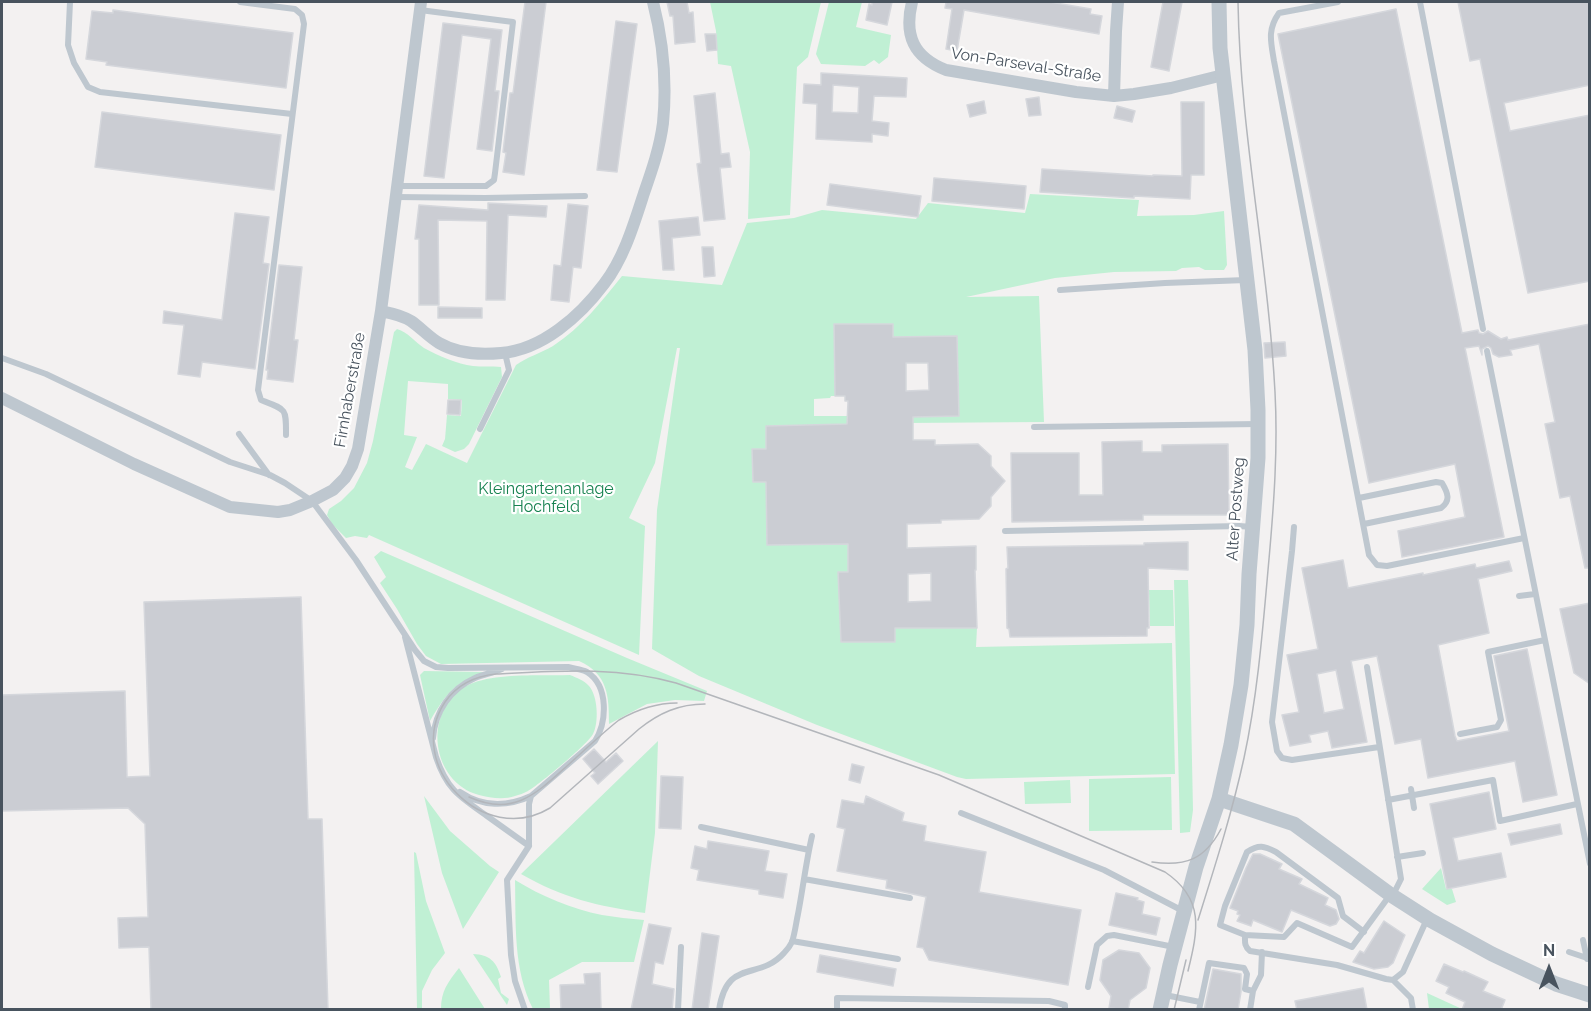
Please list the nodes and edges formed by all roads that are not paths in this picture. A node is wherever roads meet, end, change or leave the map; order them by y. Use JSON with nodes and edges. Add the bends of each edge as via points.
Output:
{"nodes":[{"id":1,"x":70,"y":2,"type":"edge"},
{"id":2,"x":240,"y":2,"type":"edge"},
{"id":3,"x":653,"y":2,"type":"edge"},
{"id":4,"x":912,"y":2,"type":"edge"},
{"id":5,"x":1118,"y":2,"type":"edge"},
{"id":6,"x":1219,"y":2,"type":"edge"},
{"id":7,"x":1338,"y":2,"type":"edge"},
{"id":8,"x":1420,"y":2,"type":"edge"},
{"id":9,"x":420,"y":6,"type":"edge"},
{"id":10,"x":1223,"y":75,"type":"junction"},
{"id":11,"x":1114,"y":96,"type":"junction"},
{"id":12,"x":292,"y":114,"type":"junction"},
{"id":13,"x":396,"y":192,"type":"junction"},
{"id":14,"x":585,"y":196,"type":"dead end"},
{"id":15,"x":1246,"y":280,"type":"junction"},
{"id":16,"x":1060,"y":290,"type":"dead end"},
{"id":17,"x":381,"y":311,"type":"junction"},
{"id":18,"x":1483,"y":329,"type":"dead end"},
{"id":19,"x":1487,"y":351,"type":"dead end"},
{"id":20,"x":505,"y":353,"type":"junction"},
{"id":21,"x":2,"y":358,"type":"edge"},
{"id":22,"x":2,"y":398,"type":"edge"},
{"id":23,"x":1258,"y":424,"type":"junction"},
{"id":24,"x":1034,"y":426,"type":"dead end"},
{"id":25,"x":480,"y":429,"type":"dead end"},
{"id":26,"x":239,"y":434,"type":"dead end"},
{"id":27,"x":286,"y":435,"type":"dead end"},
{"id":28,"x":270,"y":475,"type":"junction"},
{"id":29,"x":1359,"y":498,"type":"junction"},
{"id":30,"x":312,"y":501,"type":"junction"},
{"id":31,"x":1364,"y":524,"type":"junction"},
{"id":32,"x":1253,"y":527,"type":"junction"},
{"id":33,"x":1294,"y":527,"type":"dead end"},
{"id":34,"x":1005,"y":531,"type":"dead end"},
{"id":35,"x":1524,"y":538,"type":"junction"},
{"id":36,"x":1535,"y":594,"type":"junction"},
{"id":37,"x":1519,"y":596,"type":"dead end"},
{"id":38,"x":403,"y":631,"type":"junction"},
{"id":39,"x":1545,"y":640,"type":"junction"},
{"id":40,"x":1367,"y":667,"type":"dead end"},
{"id":41,"x":506,"y":668,"type":"junction"},
{"id":42,"x":1460,"y":734,"type":"dead end"},
{"id":43,"x":1379,"y":747,"type":"junction"},
{"id":44,"x":434,"y":749,"type":"junction"},
{"id":45,"x":439,"y":766,"type":"junction"},
{"id":46,"x":1412,"y":792,"type":"junction"},
{"id":47,"x":531,"y":796,"type":"junction"},
{"id":48,"x":1219,"y":800,"type":"junction"},
{"id":49,"x":1387,"y":804,"type":"junction"},
{"id":50,"x":1577,"y":804,"type":"junction"},
{"id":51,"x":1414,"y":808,"type":"dead end"},
{"id":52,"x":961,"y":813,"type":"dead end"},
{"id":53,"x":701,"y":827,"type":"dead end"},
{"id":54,"x":812,"y":836,"type":"dead end"},
{"id":55,"x":528,"y":846,"type":"junction"},
{"id":56,"x":809,"y":850,"type":"junction"},
{"id":57,"x":1423,"y":853,"type":"dead end"},
{"id":58,"x":1397,"y":857,"type":"junction"},
{"id":59,"x":1590,"y":864,"type":"edge"},
{"id":60,"x":804,"y":882,"type":"junction"},
{"id":61,"x":1392,"y":895,"type":"junction"},
{"id":62,"x":910,"y":898,"type":"dead end"},
{"id":63,"x":1184,"y":911,"type":"junction"},
{"id":64,"x":1428,"y":918,"type":"junction"},
{"id":65,"x":1364,"y":932,"type":"junction"},
{"id":66,"x":1245,"y":935,"type":"junction"},
{"id":67,"x":1583,"y":940,"type":"dead end"},
{"id":68,"x":792,"y":941,"type":"junction"},
{"id":69,"x":681,"y":947,"type":"dead end"},
{"id":70,"x":1174,"y":947,"type":"junction"},
{"id":71,"x":1262,"y":952,"type":"junction"},
{"id":72,"x":1569,"y":952,"type":"dead end"},
{"id":73,"x":898,"y":959,"type":"dead end"},
{"id":74,"x":1588,"y":959,"type":"edge"},
{"id":75,"x":1393,"y":980,"type":"junction"},
{"id":76,"x":1088,"y":987,"type":"dead end"},
{"id":77,"x":1253,"y":991,"type":"junction"},
{"id":78,"x":1590,"y":995,"type":"edge"},
{"id":79,"x":1161,"y":1002,"type":"edge"},
{"id":80,"x":1199,"y":1006,"type":"edge"},
{"id":81,"x":525,"y":1010,"type":"edge"},
{"id":82,"x":678,"y":1010,"type":"edge"},
{"id":83,"x":719,"y":1010,"type":"edge"},
{"id":84,"x":837,"y":1010,"type":"edge"},
{"id":85,"x":1065,"y":1010,"type":"edge"},
{"id":86,"x":1250,"y":1010,"type":"edge"},
{"id":87,"x":1413,"y":1010,"type":"edge"}],
"edges":[{"from":1,"to":12,"type":"lane","via":[[68,45],[88,87],[100,92]]},
{"from":2,"to":12,"type":"lane","via":[[295,9],[302,15]]},
{"from":3,"to":20,"type":"street","via":[[663,59],[663,123],[655,162],[627,242],[604,284],[574,317],[548,337]]},
{"from":4,"to":11,"type":"street","name":"Von-Parseval-Straße","via":[[911,40],[924,58],[935,65],[952,71]]},
{"from":5,"to":11,"type":"street","name":"Von-Parseval-Straße"},
{"from":6,"to":10,"type":"street","name":"Alter Postweg"},
{"from":7,"to":29,"type":"lane","via":[[1279,13],[1272,23],[1271,36]]},
{"from":8,"to":18,"type":"lane"},
{"from":9,"to":13,"type":"street","name":"Firnhaberstraße"},
{"from":9,"to":13,"type":"lane","via":[[513,22],[495,173],[494,180],[486,186]]},
{"from":10,"to":11,"type":"street","name":"Von-Parseval-Straße"},
{"from":10,"to":15,"type":"street","name":"Alter Postweg"},
{"from":12,"to":27,"type":"lane","via":[[258,390],[261,400],[281,408],[286,415]]},
{"from":13,"to":14,"type":"lane","via":[[485,198]]},
{"from":13,"to":17,"type":"street","name":"Firnhaberstraße"},
{"from":15,"to":16,"type":"lane"},
{"from":15,"to":23,"type":"street","name":"Alter Postweg","via":[[1255,350]]},
{"from":17,"to":20,"type":"street","via":[[410,320],[452,349]]},
{"from":17,"to":30,"type":"street","name":"Firnhaberstraße","via":[[352,466],[333,490]]},
{"from":19,"to":35,"type":"lane"},
{"from":20,"to":25,"type":"lane","via":[[508,370]]},
{"from":21,"to":28,"type":"lane","via":[[46,374],[230,462]]},
{"from":22,"to":30,"type":"street","name":"Firnhaberstraße","via":[[230,507],[278,512]]},
{"from":23,"to":24,"type":"lane"},
{"from":23,"to":32,"type":"street","name":"Alter Postweg"},
{"from":26,"to":28,"type":"lane"},
{"from":28,"to":30,"type":"lane"},
{"from":29,"to":31,"type":"lane"},
{"from":29,"to":31,"type":"lane","via":[[1436,482],[1442,483],[1448,499],[1441,508]]},
{"from":30,"to":38,"type":"lane"},
{"from":31,"to":35,"type":"lane","via":[[1369,555],[1377,565],[1387,566]]},
{"from":32,"to":34,"type":"lane"},
{"from":32,"to":48,"type":"street","name":"Alter Postweg","via":[[1241,685]]},
{"from":33,"to":43,"type":"lane","via":[[1272,722],[1277,751],[1282,758],[1292,760]]},
{"from":35,"to":36,"type":"lane"},
{"from":36,"to":37,"type":"lane"},
{"from":36,"to":39,"type":"lane"},
{"from":38,"to":41,"type":"lane","via":[[424,661],[436,667]]},
{"from":38,"to":44,"type":"lane"},
{"from":39,"to":42,"type":"lane","via":[[1488,652],[1501,720],[1497,727]]},
{"from":39,"to":50,"type":"lane"},
{"from":40,"to":43,"type":"lane"},
{"from":41,"to":44,"type":"lane","via":[[468,681],[448,698],[436,720]]},
{"from":41,"to":47,"type":"lane","via":[[568,667],[584,671],[599,686],[602,698],[602,726],[595,741]]},
{"from":43,"to":49,"type":"lane"},
{"from":44,"to":45,"type":"lane"},
{"from":45,"to":47,"type":"lane","via":[[454,787],[477,801],[505,804]]},
{"from":45,"to":55,"type":"lane","via":[[462,798]]},
{"from":46,"to":49,"type":"lane"},
{"from":46,"to":50,"type":"lane","via":[[1493,780],[1500,821]]},
{"from":46,"to":51,"type":"lane"},
{"from":47,"to":55,"type":"lane"},
{"from":48,"to":61,"type":"street","via":[[1294,824]]},
{"from":48,"to":63,"type":"street","name":"Alter Postweg"},
{"from":49,"to":58,"type":"lane"},
{"from":50,"to":59,"type":"lane"},
{"from":52,"to":63,"type":"lane","via":[[1104,870]]},
{"from":53,"to":56,"type":"lane"},
{"from":54,"to":56,"type":"lane"},
{"from":55,"to":81,"type":"lane","via":[[507,880],[511,955]]},
{"from":56,"to":60,"type":"lane"},
{"from":57,"to":58,"type":"lane"},
{"from":58,"to":61,"type":"lane","via":[[1401,879]]},
{"from":60,"to":62,"type":"lane"},
{"from":60,"to":68,"type":"lane"},
{"from":61,"to":64,"type":"street"},
{"from":61,"to":65,"type":"lane"},
{"from":63,"to":70,"type":"street","name":"Alter Postweg"},
{"from":64,"to":75,"type":"lane","via":[[1403,972]]},
{"from":64,"to":78,"type":"street","via":[[1492,954]]},
{"from":65,"to":66,"type":"lane","via":[[1352,947],[1298,923],[1284,937]]},
{"from":65,"to":66,"type":"lane","via":[[1342,916],[1338,898],[1276,852],[1255,846],[1247,852],[1220,925]]},
{"from":66,"to":71,"type":"lane","via":[[1246,948]]},
{"from":67,"to":74,"type":"lane"},
{"from":68,"to":73,"type":"lane"},
{"from":68,"to":83,"type":"lane","via":[[776,961],[733,977],[724,989]]},
{"from":69,"to":82,"type":"lane"},
{"from":70,"to":76,"type":"lane","via":[[1107,936],[1097,945]]},
{"from":70,"to":79,"type":"street","name":"Alter Postweg"},
{"from":71,"to":75,"type":"lane"},
{"from":71,"to":77,"type":"lane","via":[[1262,975]]},
{"from":72,"to":74,"type":"lane"},
{"from":75,"to":87,"type":"lane","via":[[1411,998]]},
{"from":77,"to":80,"type":"lane","via":[[1245,989],[1244,968],[1209,963]]},
{"from":77,"to":86,"type":"lane"},
{"from":79,"to":80,"type":"lane"},
{"from":84,"to":85,"type":"lane","via":[[837,998],[1049,1001],[1065,1005]]}]}
